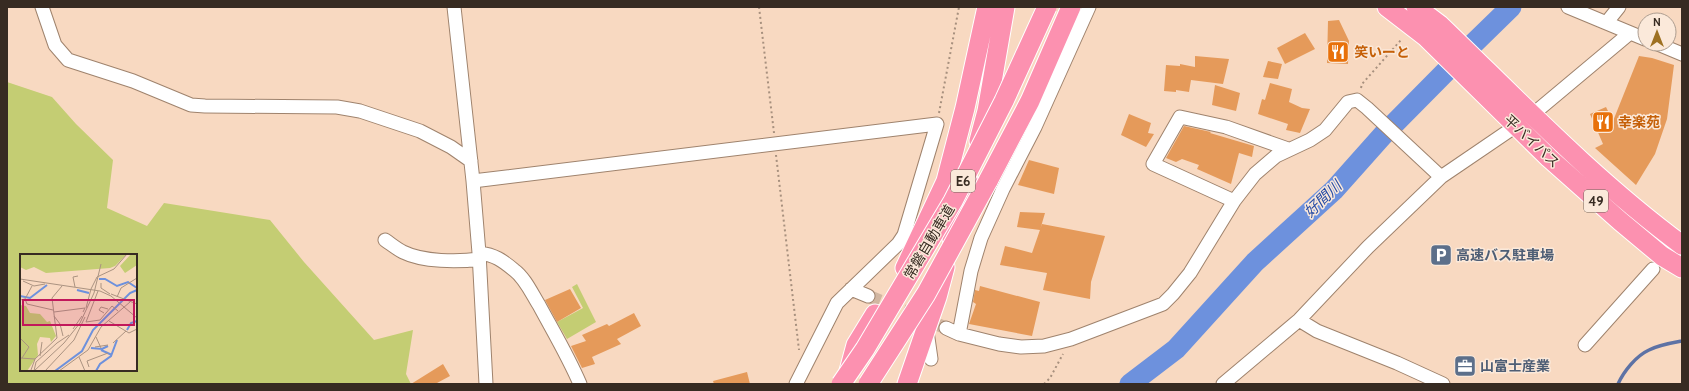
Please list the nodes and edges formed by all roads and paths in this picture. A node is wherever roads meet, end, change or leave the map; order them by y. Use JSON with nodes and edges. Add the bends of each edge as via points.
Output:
{"nodes":[{"id":1,"x":42,"y":7,"type":"edge"},
{"id":2,"x":454,"y":7,"type":"edge"},
{"id":3,"x":759,"y":7,"type":"edge"},
{"id":4,"x":959,"y":7,"type":"edge"},
{"id":5,"x":987,"y":7,"type":"edge"},
{"id":6,"x":1005,"y":7,"type":"edge"},
{"id":7,"x":1047,"y":7,"type":"edge"},
{"id":8,"x":1071,"y":7,"type":"edge"},
{"id":9,"x":1089,"y":7,"type":"edge"},
{"id":10,"x":1387,"y":7,"type":"edge"},
{"id":11,"x":1416,"y":7,"type":"edge"},
{"id":12,"x":1568,"y":7,"type":"edge"},
{"id":13,"x":1619,"y":7,"type":"edge"},
{"id":14,"x":1607,"y":22,"type":"junction"},
{"id":15,"x":1434,"y":31,"type":"junction"},
{"id":16,"x":1630,"y":33,"type":"junction"},
{"id":17,"x":1637,"y":35,"type":"edge"},
{"id":18,"x":1401,"y":40,"type":"dead end"},
{"id":19,"x":1362,"y":104,"type":"junction"},
{"id":20,"x":1532,"y":115,"type":"junction"},
{"id":21,"x":937,"y":124,"type":"junction"},
{"id":22,"x":1516,"y":126,"type":"junction"},
{"id":23,"x":775,"y":143,"type":"junction"},
{"id":24,"x":1288,"y":149,"type":"junction"},
{"id":25,"x":471,"y":161,"type":"junction"},
{"id":26,"x":1436,"y":172,"type":"junction"},
{"id":27,"x":473,"y":180,"type":"junction"},
{"id":28,"x":1234,"y":201,"type":"junction"},
{"id":29,"x":385,"y":240,"type":"dead end"},
{"id":30,"x":1682,"y":245,"type":"edge"},
{"id":31,"x":480,"y":256,"type":"junction"},
{"id":32,"x":1682,"y":268,"type":"edge"},
{"id":33,"x":1654,"y":269,"type":"dead end"},
{"id":34,"x":851,"y":289,"type":"junction"},
{"id":35,"x":868,"y":296,"type":"tunnel mouth"},
{"id":36,"x":1299,"y":320,"type":"junction"},
{"id":37,"x":926,"y":327,"type":"junction"},
{"id":38,"x":946,"y":328,"type":"tunnel mouth"},
{"id":39,"x":959,"y":334,"type":"junction"},
{"id":40,"x":1071,"y":339,"type":"junction"},
{"id":41,"x":1585,"y":345,"type":"dead end"},
{"id":42,"x":893,"y":347,"type":"junction"},
{"id":43,"x":931,"y":359,"type":"dead end"},
{"id":44,"x":799,"y":378,"type":"edge"},
{"id":45,"x":486,"y":384,"type":"edge"},
{"id":46,"x":580,"y":384,"type":"edge"},
{"id":47,"x":841,"y":384,"type":"edge"},
{"id":48,"x":846,"y":384,"type":"edge"},
{"id":49,"x":868,"y":384,"type":"edge"},
{"id":50,"x":872,"y":384,"type":"edge"},
{"id":51,"x":907,"y":384,"type":"edge"},
{"id":52,"x":1044,"y":384,"type":"edge"},
{"id":53,"x":1224,"y":384,"type":"edge"},
{"id":54,"x":1443,"y":384,"type":"edge"}],
"edges":[{"from":1,"to":25,"type":"street","via":[[55,45],[68,60],[133,81],[191,104],[337,107],[360,111],[420,131],[451,146]]},
{"from":2,"to":25,"type":"street"},
{"from":3,"to":23,"type":"path"},
{"from":4,"to":21,"type":"path"},
{"from":5,"to":48,"type":"highway","via":[[946,181],[905,267],[856,345]]},
{"from":6,"to":37,"type":"highway","via":[[987,111],[937,296]]},
{"from":7,"to":47,"type":"highway","name":"常磐自動車道","number":"E6","bridge":true,"via":[[1004,101],[953,201],[865,349]]},
{"from":8,"to":42,"type":"highway","name":"常磐自動車道","number":"E6","bridge":true,"via":[[1030,101],[962,230]]},
{"from":9,"to":39,"type":"street","via":[[981,238],[971,271]]},
{"from":10,"to":15,"type":"highway","name":"平バイパス","number":"49"},
{"from":11,"to":15,"type":"highway","name":"平バイパス","number":"49"},
{"from":12,"to":14,"type":"street"},
{"from":13,"to":14,"type":"street"},
{"from":14,"to":16,"type":"street"},
{"from":15,"to":20,"type":"highway","name":"平バイパス","number":"49","via":[[1514,95]]},
{"from":15,"to":22,"type":"highway","name":"平バイパス","number":"49","via":[[1493,104]]},
{"from":16,"to":17,"type":"street"},
{"from":16,"to":20,"type":"street"},
{"from":18,"to":19,"type":"path","via":[[1362,84]]},
{"from":19,"to":24,"type":"street","via":[[1348,102],[1325,130],[1310,140]]},
{"from":19,"to":26,"type":"street"},
{"from":20,"to":22,"type":"street"},
{"from":20,"to":30,"type":"highway","name":"平バイパス","number":"49","via":[[1599,178],[1644,217]]},
{"from":21,"to":23,"type":"street"},
{"from":21,"to":34,"type":"street","via":[[904,235],[898,244]]},
{"from":22,"to":26,"type":"street"},
{"from":22,"to":32,"type":"highway","name":"平バイパス","number":"49","via":[[1620,221],[1662,256]]},
{"from":23,"to":27,"type":"street"},
{"from":23,"to":44,"type":"path"},
{"from":24,"to":28,"type":"street","via":[[1255,174]]},
{"from":24,"to":28,"type":"street","via":[[1226,127],[1180,118],[1153,164]]},
{"from":25,"to":27,"type":"street"},
{"from":26,"to":36,"type":"street"},
{"from":27,"to":31,"type":"street"},
{"from":28,"to":40,"type":"street","via":[[1190,273],[1163,304]]},
{"from":29,"to":31,"type":"street","via":[[403,253],[420,258],[463,261]]},
{"from":31,"to":45,"type":"street"},
{"from":31,"to":46,"type":"street","via":[[494,255],[516,271],[555,333]]},
{"from":33,"to":41,"type":"street"},
{"from":34,"to":35,"type":"street"},
{"from":34,"to":44,"type":"street","via":[[837,303]]},
{"from":36,"to":53,"type":"street"},
{"from":36,"to":54,"type":"street","via":[[1317,332],[1397,362]]},
{"from":37,"to":43,"type":"street"},
{"from":37,"to":51,"type":"highway"},
{"from":38,"to":39,"type":"street"},
{"from":39,"to":40,"type":"street","via":[[1021,347],[1044,346]]},
{"from":40,"to":52,"type":"path","via":[[1050,378]]},
{"from":42,"to":49,"type":"highway","name":"常磐自動車道","number":"E6","bridge":true},
{"from":42,"to":50,"type":"highway","bridge":true}]}
